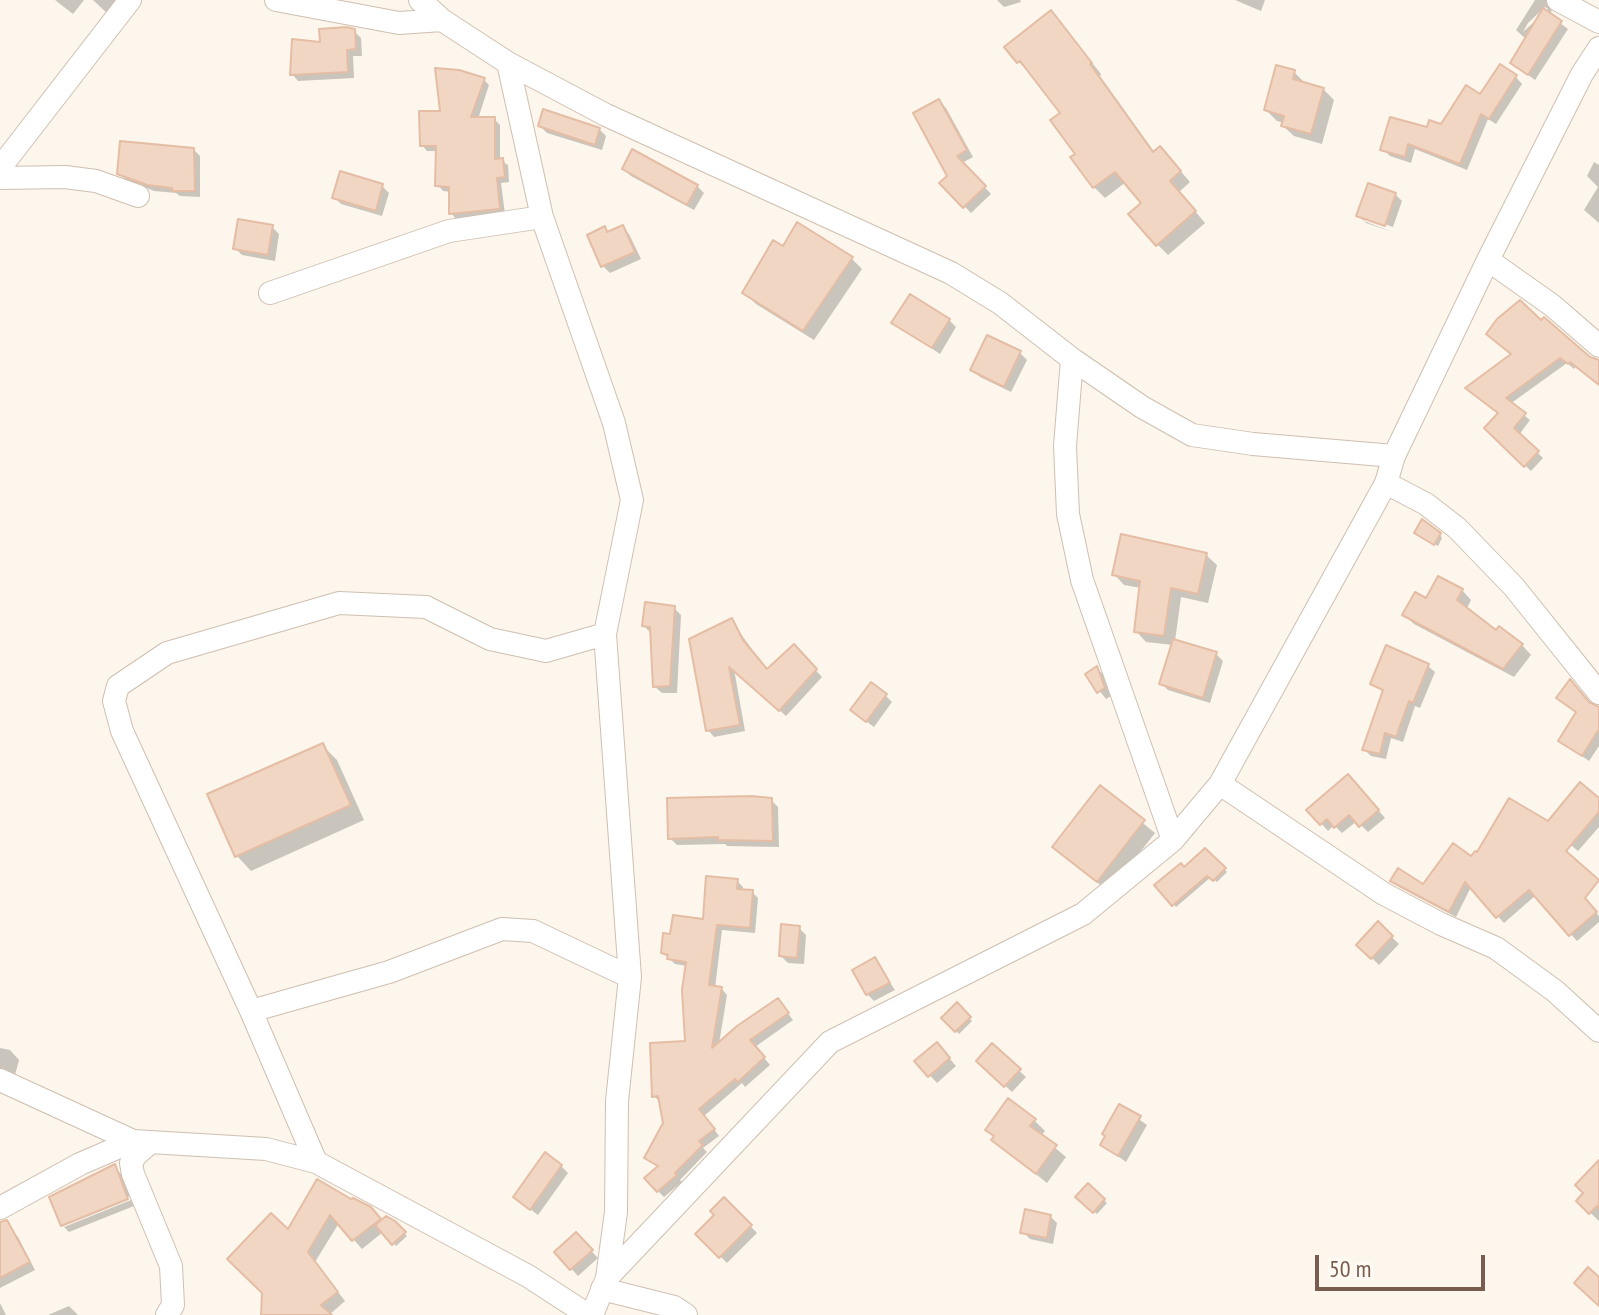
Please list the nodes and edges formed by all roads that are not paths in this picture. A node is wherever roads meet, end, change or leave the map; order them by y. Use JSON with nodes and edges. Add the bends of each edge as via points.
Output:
{"nodes":[{"id":1,"x":130,"y":0,"type":"edge"},
{"id":2,"x":276,"y":0,"type":"edge"},
{"id":3,"x":420,"y":0,"type":"edge"},
{"id":4,"x":1558,"y":0,"type":"edge"},
{"id":5,"x":442,"y":20,"type":"junction"},
{"id":6,"x":1599,"y":22,"type":"edge"},
{"id":7,"x":1599,"y":48,"type":"edge"},
{"id":8,"x":508,"y":63,"type":"junction"},
{"id":9,"x":0,"y":168,"type":"edge"},
{"id":10,"x":0,"y":178,"type":"edge"},
{"id":11,"x":138,"y":196,"type":"dead end"},
{"id":12,"x":542,"y":217,"type":"junction"},
{"id":13,"x":1488,"y":260,"type":"junction"},
{"id":14,"x":270,"y":293,"type":"dead end"},
{"id":15,"x":1599,"y":346,"type":"edge"},
{"id":16,"x":1072,"y":359,"type":"junction"},
{"id":17,"x":1394,"y":456,"type":"junction"},
{"id":18,"x":1386,"y":483,"type":"junction"},
{"id":19,"x":605,"y":634,"type":"junction"},
{"id":20,"x":1599,"y":693,"type":"edge"},
{"id":21,"x":1220,"y":784,"type":"junction"},
{"id":22,"x":1173,"y":840,"type":"junction"},
{"id":23,"x":630,"y":977,"type":"junction"},
{"id":24,"x":251,"y":1011,"type":"junction"},
{"id":25,"x":1599,"y":1031,"type":"edge"},
{"id":26,"x":0,"y":1080,"type":"edge"},
{"id":27,"x":142,"y":1142,"type":"junction"},
{"id":28,"x":316,"y":1162,"type":"junction"},
{"id":29,"x":0,"y":1208,"type":"edge"},
{"id":30,"x":604,"y":1284,"type":"junction"},
{"id":31,"x":167,"y":1315,"type":"edge"},
{"id":32,"x":590,"y":1315,"type":"edge"},
{"id":33,"x":686,"y":1315,"type":"edge"}],
"edges":[{"from":1,"to":9,"type":"street"},
{"from":2,"to":5,"type":"street","via":[[399,23]]},
{"from":3,"to":5,"type":"street"},
{"from":4,"to":6,"type":"street"},
{"from":5,"to":8,"type":"street"},
{"from":7,"to":13,"type":"street"},
{"from":8,"to":12,"type":"street"},
{"from":8,"to":16,"type":"street","via":[[606,115],[951,273]]},
{"from":10,"to":11,"type":"street","via":[[96,181]]},
{"from":12,"to":14,"type":"street","via":[[449,231]]},
{"from":12,"to":19,"type":"street","via":[[614,423],[632,500]]},
{"from":13,"to":15,"type":"street"},
{"from":13,"to":17,"type":"street"},
{"from":16,"to":17,"type":"street","via":[[1192,435]]},
{"from":16,"to":22,"type":"street","via":[[1065,446],[1068,514],[1082,580]]},
{"from":17,"to":18,"type":"street"},
{"from":18,"to":20,"type":"street","via":[[1457,528],[1514,587]]},
{"from":18,"to":21,"type":"street"},
{"from":19,"to":23,"type":"street"},
{"from":19,"to":24,"type":"street","via":[[546,651],[490,639],[426,607],[339,603],[167,653],[118,686],[114,701],[122,731]]},
{"from":21,"to":22,"type":"street"},
{"from":21,"to":25,"type":"street","via":[[1384,894],[1496,948]]},
{"from":22,"to":30,"type":"street","via":[[1083,914],[830,1042]]},
{"from":23,"to":24,"type":"street","via":[[533,931],[502,929],[389,972]]},
{"from":23,"to":30,"type":"street","via":[[617,1101],[616,1212]]},
{"from":24,"to":28,"type":"street"},
{"from":26,"to":27,"type":"street"},
{"from":27,"to":28,"type":"street","via":[[266,1149]]},
{"from":27,"to":29,"type":"street","via":[[80,1164]]},
{"from":27,"to":31,"type":"street","via":[[131,1163],[171,1266],[173,1305]]},
{"from":28,"to":32,"type":"street"},
{"from":30,"to":32,"type":"street"},
{"from":30,"to":33,"type":"street"}]}
